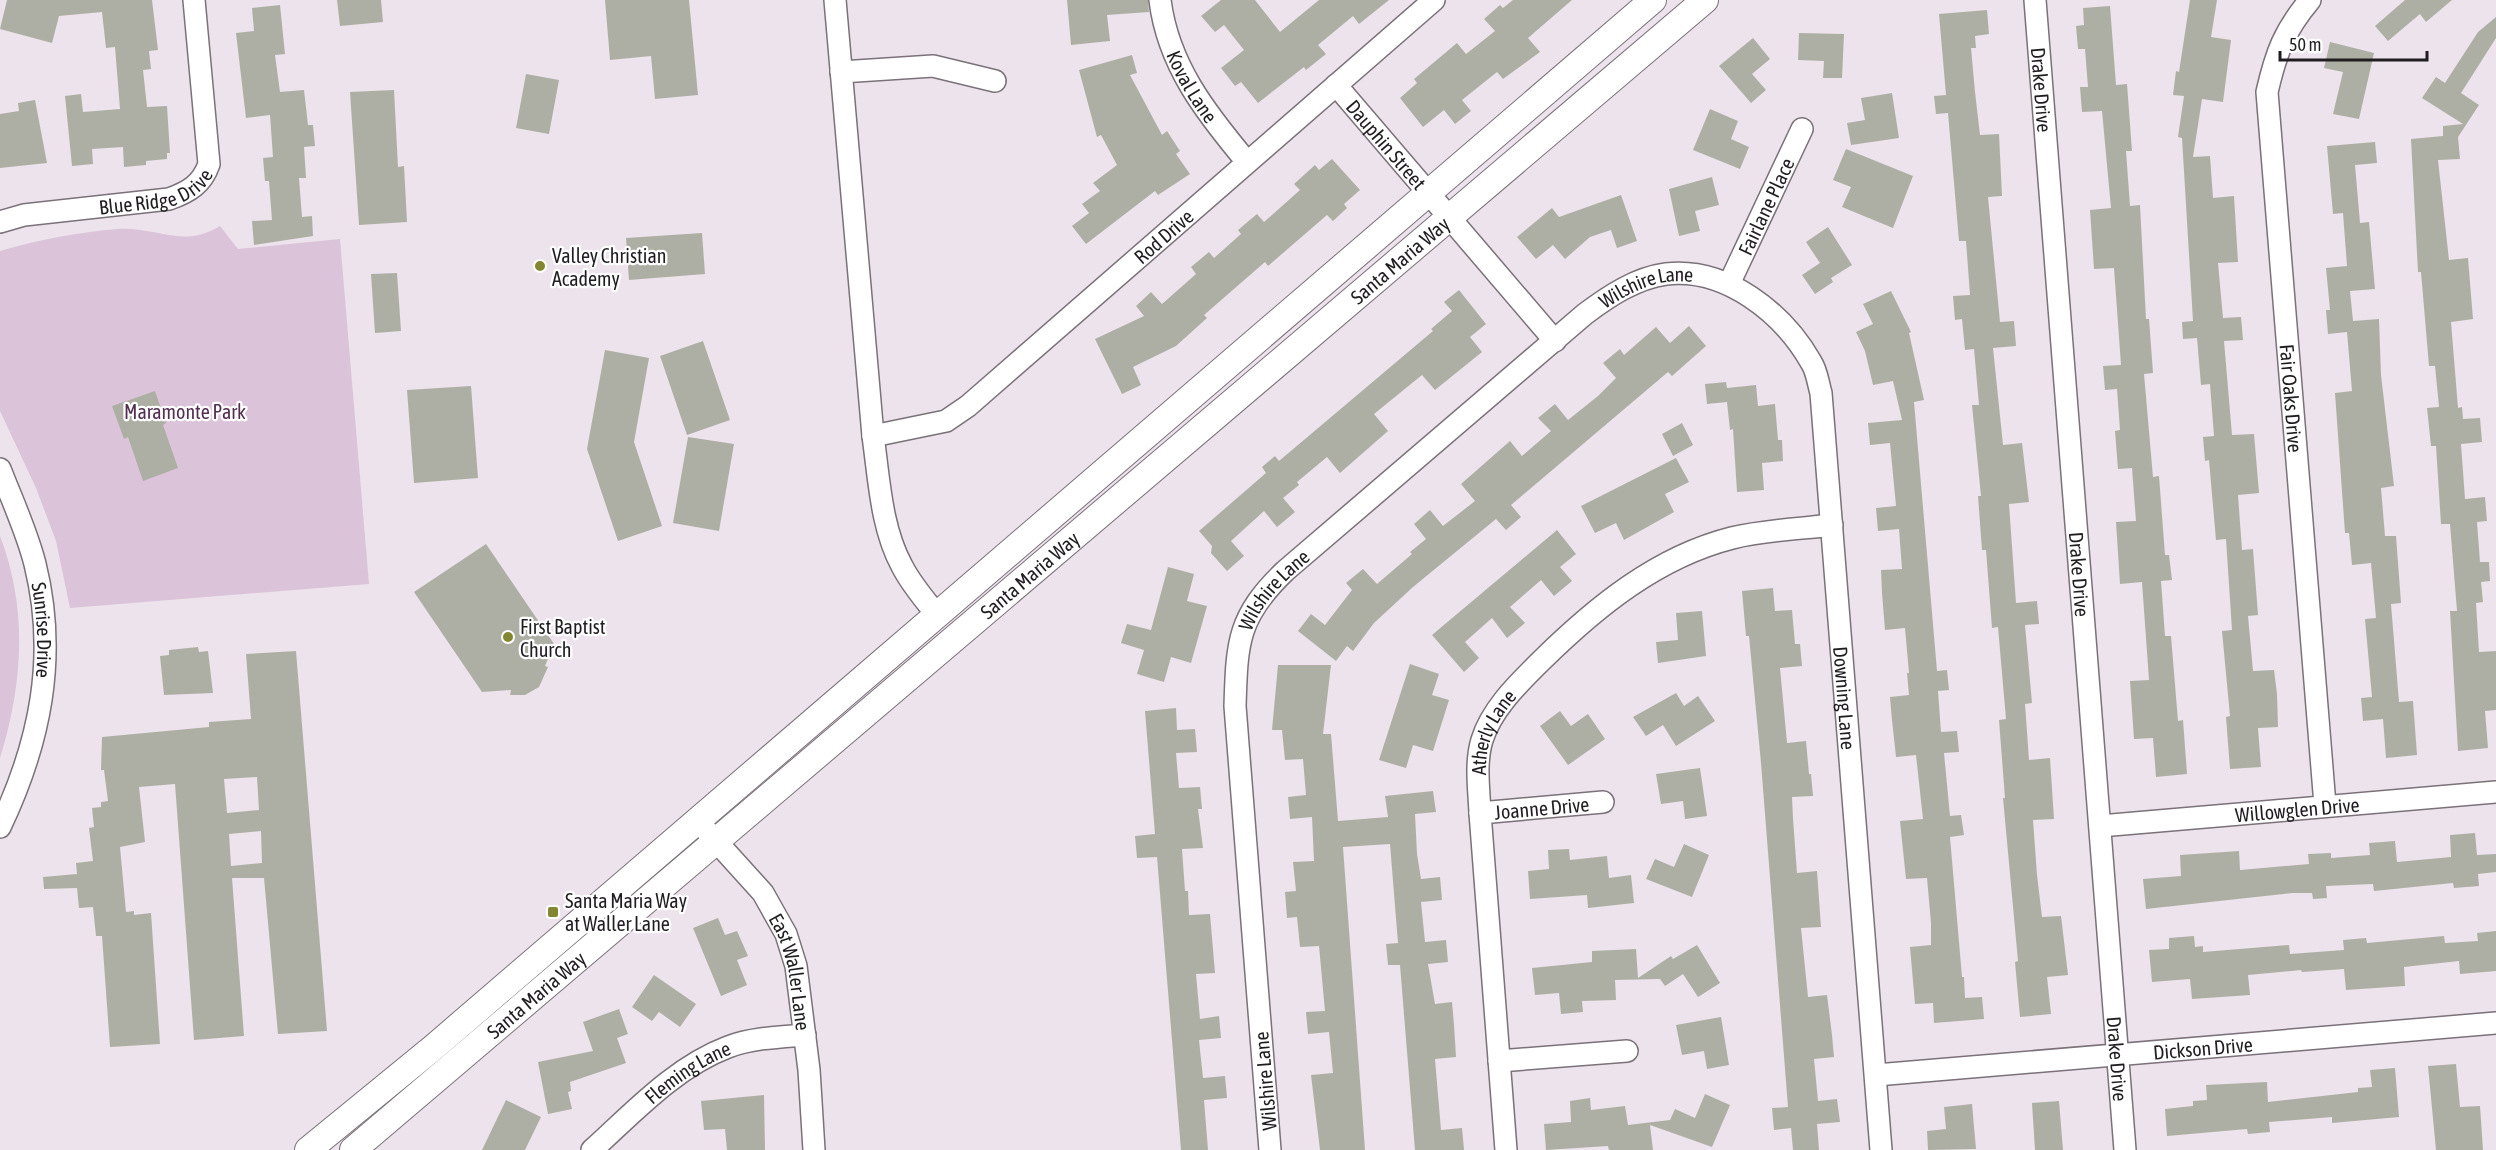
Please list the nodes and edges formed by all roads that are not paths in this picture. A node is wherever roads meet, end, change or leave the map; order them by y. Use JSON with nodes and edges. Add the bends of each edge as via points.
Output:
{"nodes":[{"id":1,"x":194,"y":0,"type":"edge"},
{"id":2,"x":835,"y":0,"type":"edge"},
{"id":3,"x":1160,"y":0,"type":"edge"},
{"id":4,"x":1434,"y":0,"type":"edge"},
{"id":5,"x":1653,"y":0,"type":"edge"},
{"id":6,"x":1705,"y":0,"type":"edge"},
{"id":7,"x":2035,"y":0,"type":"edge"},
{"id":8,"x":2310,"y":0,"type":"edge"},
{"id":9,"x":841,"y":72,"type":"junction"},
{"id":10,"x":995,"y":81,"type":"dead end"},
{"id":11,"x":1336,"y":85,"type":"junction"},
{"id":12,"x":1802,"y":129,"type":"dead end"},
{"id":13,"x":1247,"y":162,"type":"junction"},
{"id":14,"x":1428,"y":193,"type":"junction"},
{"id":15,"x":1449,"y":217,"type":"junction"},
{"id":16,"x":0,"y":222,"type":"edge"},
{"id":17,"x":1729,"y":284,"type":"junction"},
{"id":18,"x":1555,"y":341,"type":"junction"},
{"id":19,"x":873,"y":436,"type":"junction"},
{"id":20,"x":0,"y":469,"type":"edge"},
{"id":21,"x":1832,"y":525,"type":"junction"},
{"id":22,"x":937,"y":615,"type":"junction"},
{"id":23,"x":2496,"y":792,"type":"edge"},
{"id":24,"x":1602,"y":802,"type":"dead end"},
{"id":25,"x":2325,"y":805,"type":"junction"},
{"id":26,"x":1480,"y":813,"type":"junction"},
{"id":27,"x":698,"y":820,"type":"junction"},
{"id":28,"x":2100,"y":826,"type":"junction"},
{"id":29,"x":0,"y":827,"type":"edge"},
{"id":30,"x":715,"y":841,"type":"junction"},
{"id":31,"x":2496,"y":1023,"type":"edge"},
{"id":32,"x":805,"y":1035,"type":"junction"},
{"id":33,"x":1627,"y":1051,"type":"dead end"},
{"id":34,"x":2117,"y":1054,"type":"junction"},
{"id":35,"x":1499,"y":1061,"type":"junction"},
{"id":36,"x":1876,"y":1075,"type":"junction"},
{"id":37,"x":308,"y":1150,"type":"edge"},
{"id":38,"x":353,"y":1150,"type":"edge"},
{"id":39,"x":592,"y":1150,"type":"edge"},
{"id":40,"x":814,"y":1150,"type":"edge"},
{"id":41,"x":1270,"y":1150,"type":"edge"},
{"id":42,"x":1506,"y":1150,"type":"edge"},
{"id":43,"x":1881,"y":1150,"type":"edge"},
{"id":44,"x":2125,"y":1150,"type":"edge"}],
"edges":[{"from":1,"to":16,"type":"street","name":"Blue Ridge Drive","via":[[209,164],[205,176],[189,192],[169,199],[24,215]]},
{"from":2,"to":9,"type":"street"},
{"from":3,"to":13,"type":"street","name":"Koval Lane","via":[[1175,60],[1185,80]]},
{"from":4,"to":11,"type":"street","name":"Rod Drive"},
{"from":5,"to":14,"type":"main road","name":"Santa Maria Way"},
{"from":6,"to":15,"type":"main road","name":"Santa Maria Way"},
{"from":7,"to":28,"type":"street","name":"Drake Drive"},
{"from":8,"to":25,"type":"street","name":"Fair Oaks Drive","via":[[2291,23],[2277,51],[2267,92]]},
{"from":9,"to":10,"type":"street","via":[[933,66]]},
{"from":9,"to":19,"type":"street"},
{"from":11,"to":13,"type":"street","name":"Rod Drive"},
{"from":11,"to":14,"type":"street","name":"Dauphin Street"},
{"from":12,"to":17,"type":"street","name":"Fairlane Place"},
{"from":13,"to":19,"type":"street","name":"Rod Drive","via":[[968,406],[946,421]]},
{"from":14,"to":15,"type":"street","name":"Dauphin Street"},
{"from":14,"to":22,"type":"main road","name":"Santa Maria Way"},
{"from":15,"to":18,"type":"street","name":"Dauphin Street"},
{"from":15,"to":30,"type":"main road","name":"Santa Maria Way"},
{"from":17,"to":18,"type":"street","name":"Wilshire Lane","via":[[1696,274],[1666,274],[1639,281],[1604,300]]},
{"from":17,"to":21,"type":"street","name":"Downing Lane","via":[[1778,319],[1813,364],[1821,393]]},
{"from":18,"to":41,"type":"street","name":"Wilshire Lane","via":[[1285,571],[1263,592],[1246,619],[1237,651],[1235,706]]},
{"from":19,"to":22,"type":"street","via":[[890,534],[901,565]]},
{"from":20,"to":29,"type":"street","name":"Sunrise Drive","via":[[35,564],[46,640],[44,690],[31,753]]},
{"from":21,"to":26,"type":"street","name":"Atherly Lane","via":[[1732,538],[1688,552],[1644,575],[1579,623],[1512,690],[1495,714],[1482,739]]},
{"from":21,"to":36,"type":"street","name":"Downing Lane"},
{"from":22,"to":27,"type":"main road","name":"Santa Maria Way"},
{"from":23,"to":25,"type":"street","name":"Willowglen Drive"},
{"from":24,"to":26,"type":"street","name":"Joanne Drive"},
{"from":25,"to":28,"type":"street","name":"Willowglen Drive"},
{"from":26,"to":35,"type":"street","name":"Atherly Lane"},
{"from":27,"to":30,"type":"street","name":"East Waller Lane"},
{"from":27,"to":37,"type":"main road","name":"Santa Maria Way"},
{"from":28,"to":34,"type":"street","name":"Drake Drive"},
{"from":30,"to":32,"type":"street","name":"East Waller Lane","via":[[763,893],[786,934],[796,966]]},
{"from":30,"to":38,"type":"main road","name":"Santa Maria Way"},
{"from":31,"to":34,"type":"street","name":"Dickson Drive"},
{"from":32,"to":39,"type":"street","name":"Fleming Lane","via":[[756,1040],[702,1059],[645,1101]]},
{"from":32,"to":40,"type":"street","name":"East Waller Lane"},
{"from":33,"to":35,"type":"street"},
{"from":34,"to":36,"type":"street","name":"Dickson Drive"},
{"from":34,"to":44,"type":"street","name":"Drake Drive"},
{"from":35,"to":42,"type":"street","name":"Atherly Lane"},
{"from":36,"to":43,"type":"street","name":"Downing Lane"}]}
